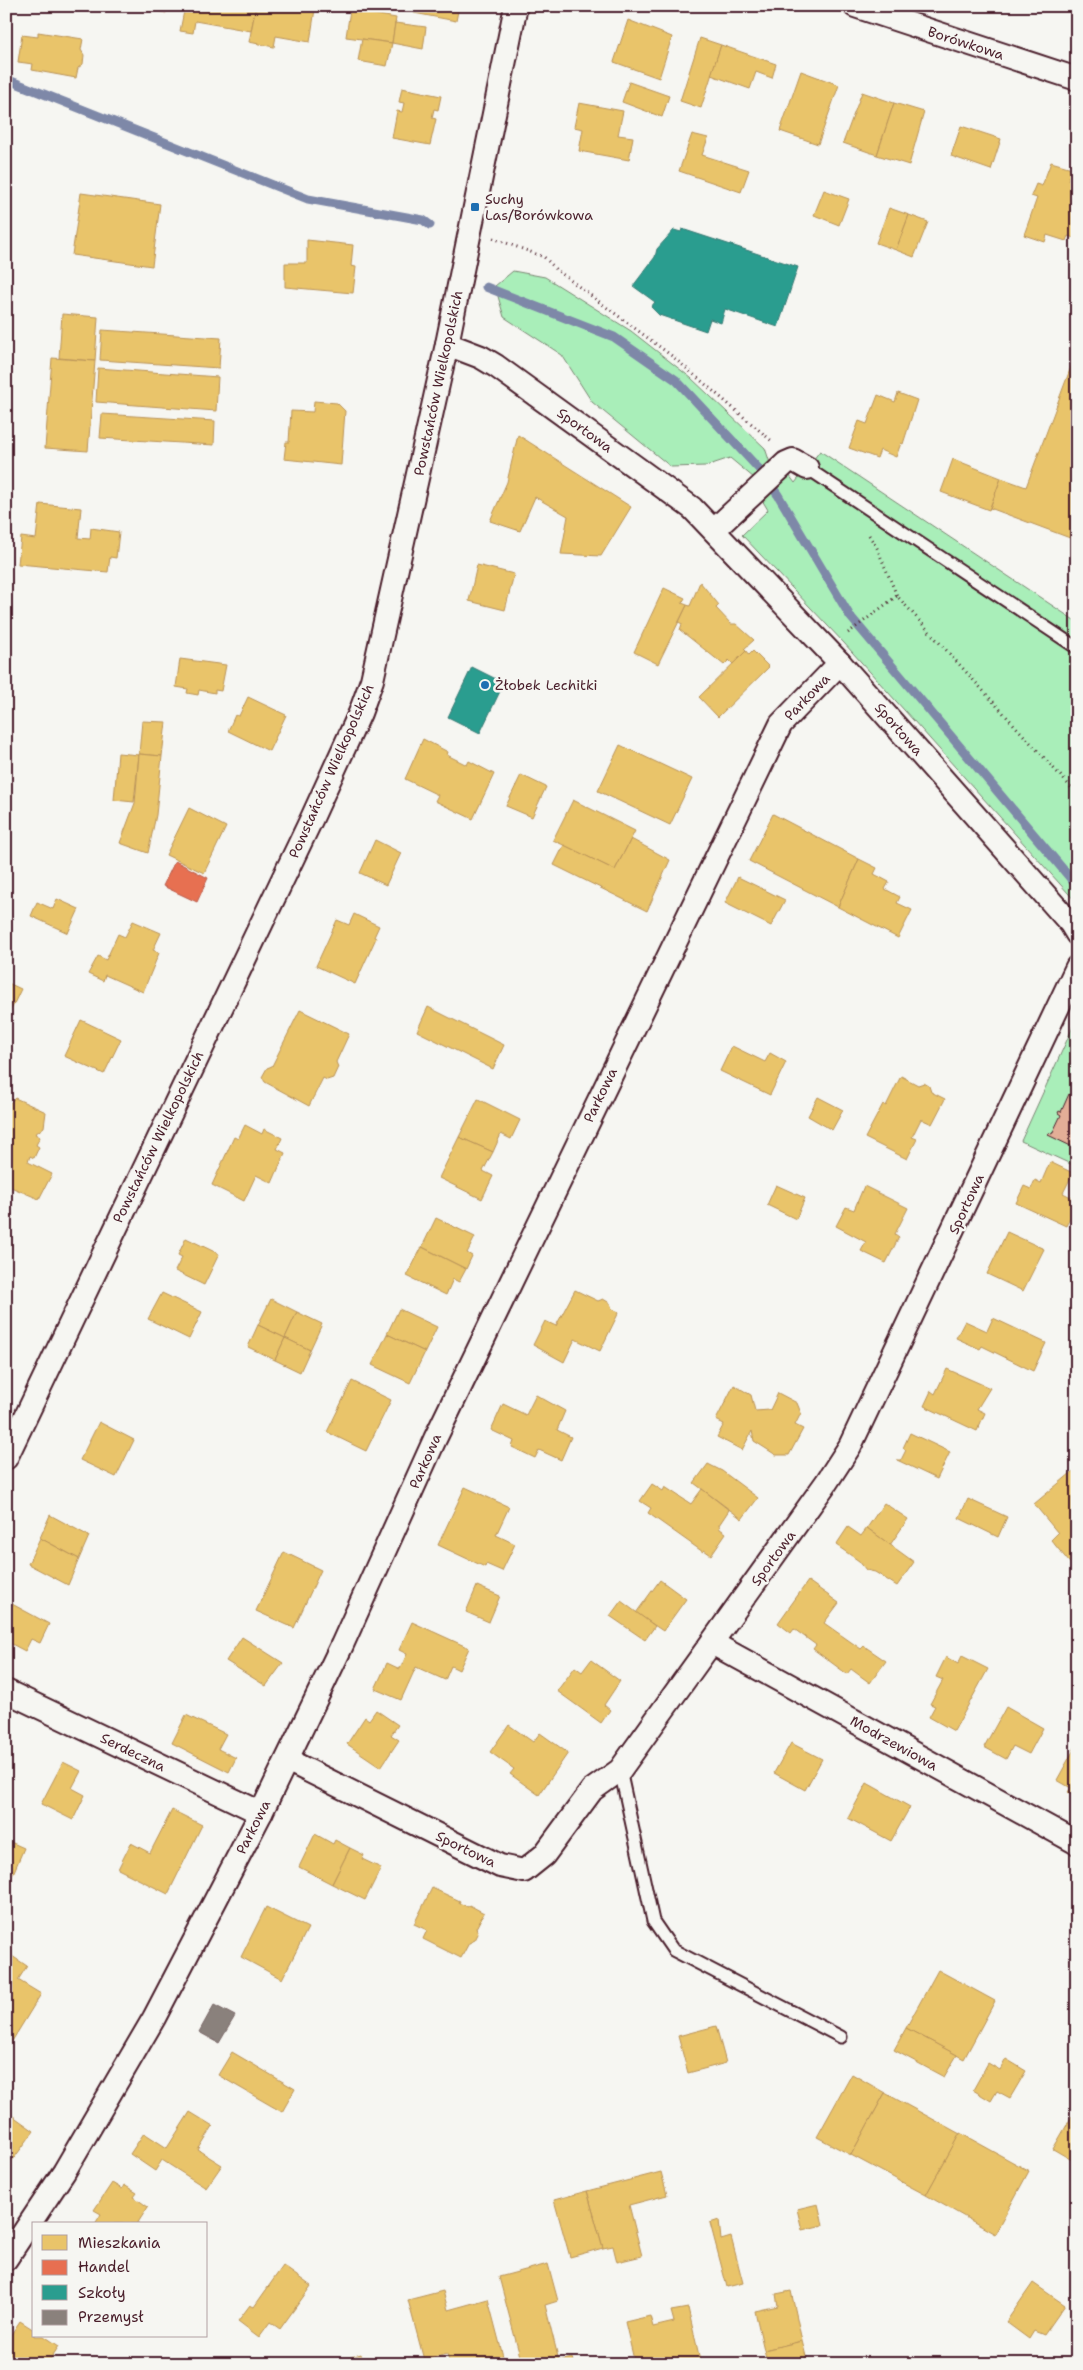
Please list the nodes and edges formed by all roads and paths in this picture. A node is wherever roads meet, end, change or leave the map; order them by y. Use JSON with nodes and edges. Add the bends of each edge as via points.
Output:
{"nodes":[{"id":1,"x":516,"y":6,"type":"edge"},
{"id":2,"x":855,"y":6,"type":"edge"},
{"id":3,"x":1077,"y":80,"type":"edge"},
{"id":4,"x":490,"y":237,"type":"dead end"},
{"id":5,"x":447,"y":344,"type":"junction"},
{"id":6,"x":794,"y":465,"type":"junction"},
{"id":7,"x":714,"y":530,"type":"junction"},
{"id":8,"x":867,"y":531,"type":"dead end"},
{"id":9,"x":897,"y":596,"type":"junction"},
{"id":10,"x":842,"y":637,"type":"dead end"},
{"id":11,"x":1077,"y":648,"type":"edge"},
{"id":12,"x":840,"y":663,"type":"junction"},
{"id":13,"x":1077,"y":794,"type":"edge"},
{"id":14,"x":1077,"y":934,"type":"edge"},
{"id":15,"x":1077,"y":967,"type":"edge"},
{"id":16,"x":6,"y":1458,"type":"edge"},
{"id":17,"x":712,"y":1643,"type":"junction"},
{"id":18,"x":6,"y":1691,"type":"edge"},
{"id":19,"x":287,"y":1760,"type":"junction"},
{"id":20,"x":620,"y":1770,"type":"junction"},
{"id":21,"x":261,"y":1813,"type":"junction"},
{"id":22,"x":1077,"y":1843,"type":"edge"},
{"id":23,"x":840,"y":2037,"type":"dead end"},
{"id":24,"x":6,"y":2259,"type":"edge"}],
"edges":[{"from":1,"to":5,"type":"street","name":"Powstańców Wielkopolskich"},
{"from":2,"to":3,"type":"street","name":"Borówkowa"},
{"from":4,"to":6,"type":"path","via":[[544,257],[558,271],[672,356]]},
{"from":5,"to":7,"type":"street","name":"Sportowa","via":[[496,366],[667,488]]},
{"from":5,"to":16,"type":"street","name":"Powstańców Wielkopolskich","via":[[381,647],[360,713]]},
{"from":6,"to":7,"type":"street","via":[[753,493]]},
{"from":6,"to":11,"type":"lane"},
{"from":7,"to":12,"type":"street","name":"Sportowa"},
{"from":8,"to":9,"type":"path"},
{"from":9,"to":10,"type":"path"},
{"from":9,"to":13,"type":"path"},
{"from":12,"to":14,"type":"street","name":"Sportowa"},
{"from":12,"to":19,"type":"street","name":"Parkowa","via":[[781,724],[760,764],[435,1439]]},
{"from":15,"to":17,"type":"street","name":"Sportowa","via":[[850,1446]]},
{"from":17,"to":20,"type":"street","name":"Sportowa"},
{"from":17,"to":22,"type":"street","name":"Modrzewiowa"},
{"from":18,"to":21,"type":"street","name":"Serdeczna"},
{"from":19,"to":20,"type":"street","name":"Sportowa","via":[[500,1866],[524,1872],[544,1855],[592,1790]]},
{"from":19,"to":21,"type":"street","name":"Parkowa"},
{"from":20,"to":23,"type":"lane","via":[[652,1921],[674,1950]]},
{"from":21,"to":24,"type":"street","name":"Parkowa","via":[[154,2018],[64,2172]]}]}
